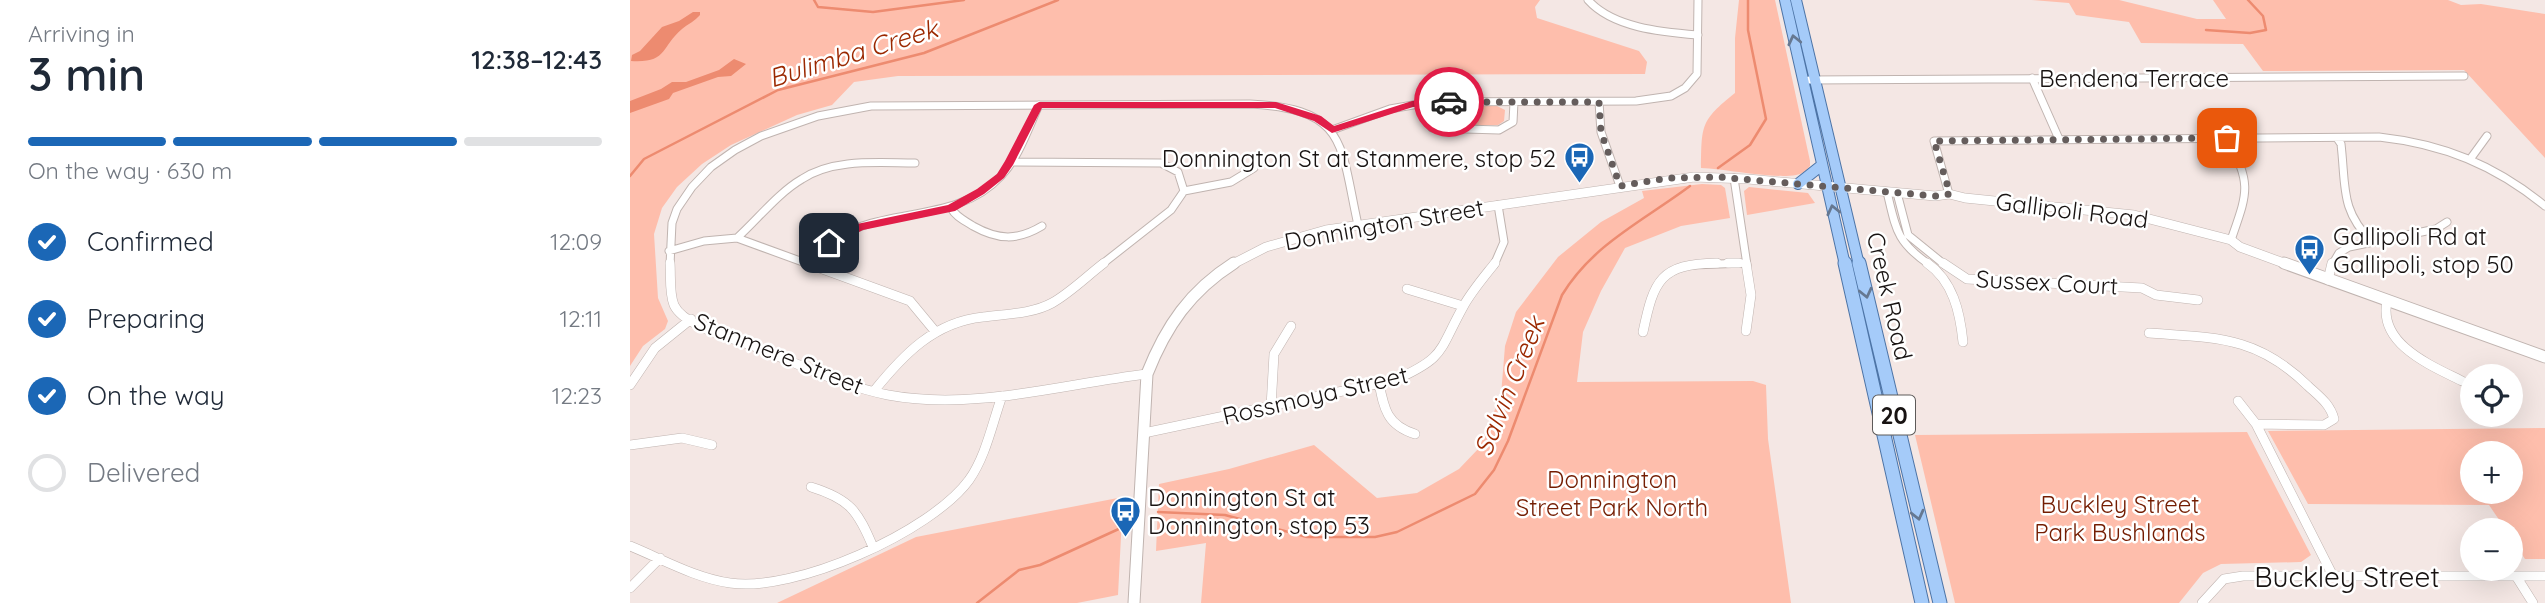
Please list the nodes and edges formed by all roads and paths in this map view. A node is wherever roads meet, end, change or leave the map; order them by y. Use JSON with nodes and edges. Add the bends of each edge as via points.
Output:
{"nodes":[{"id":1,"x":1588,"y":0,"type":"edge"},
{"id":2,"x":1698,"y":0,"type":"edge"},
{"id":3,"x":1785,"y":0,"type":"edge"},
{"id":4,"x":1796,"y":0,"type":"edge"},
{"id":5,"x":1698,"y":35,"type":"junction"},
{"id":6,"x":2464,"y":76,"type":"dead end"},
{"id":7,"x":2032,"y":78,"type":"junction"},
{"id":8,"x":1809,"y":80,"type":"junction"},
{"id":9,"x":1430,"y":102,"type":"junction"},
{"id":10,"x":1514,"y":102,"type":"junction"},
{"id":11,"x":1599,"y":102,"type":"junction"},
{"id":12,"x":1039,"y":105,"type":"junction"},
{"id":13,"x":1332,"y":130,"type":"junction"},
{"id":14,"x":2487,"y":136,"type":"dead end"},
{"id":15,"x":2227,"y":138,"type":"junction"},
{"id":16,"x":2337,"y":138,"type":"junction"},
{"id":17,"x":2059,"y":139,"type":"junction"},
{"id":18,"x":2471,"y":158,"type":"junction"},
{"id":19,"x":1010,"y":162,"type":"junction"},
{"id":20,"x":915,"y":163,"type":"dead end"},
{"id":21,"x":1822,"y":165,"type":"junction"},
{"id":22,"x":1254,"y":168,"type":"dead end"},
{"id":23,"x":1734,"y":178,"type":"junction"},
{"id":24,"x":1798,"y":184,"type":"junction"},
{"id":25,"x":1620,"y":186,"type":"junction"},
{"id":26,"x":1834,"y":187,"type":"junction"},
{"id":27,"x":1184,"y":191,"type":"junction"},
{"id":28,"x":1892,"y":192,"type":"junction"},
{"id":29,"x":1950,"y":194,"type":"junction"},
{"id":30,"x":1498,"y":205,"type":"junction"},
{"id":31,"x":2545,"y":206,"type":"edge"},
{"id":32,"x":951,"y":208,"type":"junction"},
{"id":33,"x":2447,"y":222,"type":"dead end"},
{"id":34,"x":1359,"y":225,"type":"junction"},
{"id":35,"x":1042,"y":226,"type":"dead end"},
{"id":36,"x":1908,"y":235,"type":"junction"},
{"id":37,"x":1898,"y":236,"type":"junction"},
{"id":38,"x":737,"y":238,"type":"junction"},
{"id":39,"x":2231,"y":240,"type":"junction"},
{"id":40,"x":2372,"y":242,"type":"junction"},
{"id":41,"x":669,"y":251,"type":"junction"},
{"id":42,"x":809,"y":262,"type":"junction"},
{"id":43,"x":1745,"y":263,"type":"junction"},
{"id":44,"x":2328,"y":280,"type":"junction"},
{"id":45,"x":1407,"y":289,"type":"dead end"},
{"id":46,"x":2199,"y":300,"type":"dead end"},
{"id":47,"x":2387,"y":301,"type":"junction"},
{"id":48,"x":1463,"y":306,"type":"junction"},
{"id":49,"x":691,"y":319,"type":"junction"},
{"id":50,"x":1291,"y":326,"type":"dead end"},
{"id":51,"x":934,"y":330,"type":"junction"},
{"id":52,"x":1746,"y":331,"type":"dead end"},
{"id":53,"x":1643,"y":332,"type":"dead end"},
{"id":54,"x":2149,"y":333,"type":"dead end"},
{"id":55,"x":1964,"y":342,"type":"dead end"},
{"id":56,"x":2545,"y":357,"type":"edge"},
{"id":57,"x":1147,"y":374,"type":"junction"},
{"id":58,"x":2460,"y":381,"type":"edge"},
{"id":59,"x":1379,"y":383,"type":"junction"},
{"id":60,"x":630,"y":385,"type":"edge"},
{"id":61,"x":874,"y":391,"type":"junction"},
{"id":62,"x":1002,"y":396,"type":"junction"},
{"id":63,"x":2238,"y":401,"type":"dead end"},
{"id":64,"x":1271,"y":407,"type":"junction"},
{"id":65,"x":2256,"y":424,"type":"junction"},
{"id":66,"x":1144,"y":433,"type":"junction"},
{"id":67,"x":1415,"y":434,"type":"dead end"},
{"id":68,"x":630,"y":445,"type":"edge"},
{"id":69,"x":712,"y":445,"type":"dead end"},
{"id":70,"x":811,"y":487,"type":"dead end"},
{"id":71,"x":630,"y":546,"type":"edge"},
{"id":72,"x":873,"y":547,"type":"junction"},
{"id":73,"x":660,"y":558,"type":"junction"},
{"id":74,"x":2333,"y":576,"type":"junction"},
{"id":75,"x":2460,"y":576,"type":"edge"},
{"id":76,"x":2523,"y":576,"type":"edge"},
{"id":77,"x":2545,"y":576,"type":"edge"},
{"id":78,"x":2519,"y":581,"type":"edge"},
{"id":79,"x":630,"y":588,"type":"edge"},
{"id":80,"x":1134,"y":603,"type":"edge"},
{"id":81,"x":1922,"y":603,"type":"edge"},
{"id":82,"x":1940,"y":603,"type":"edge"},
{"id":83,"x":2202,"y":603,"type":"edge"},
{"id":84,"x":2533,"y":603,"type":"edge"}],
"edges":[{"from":1,"to":5,"type":"street","via":[[1609,15],[1658,30]]},
{"from":2,"to":5,"type":"street"},
{"from":8,"to":3,"type":"main road","name":"Creek Road","number":"20","one_way":true},
{"from":4,"to":8,"type":"main road","name":"Creek Road","number":"20"},
{"from":5,"to":11,"type":"street","via":[[1697,74],[1681,92],[1653,100]]},
{"from":6,"to":7,"type":"street","name":"Bendena Terrace"},
{"from":7,"to":8,"type":"street","name":"Bendena Terrace"},
{"from":7,"to":17,"type":"street"},
{"from":8,"to":21,"type":"main road","name":"Creek Road","number":"20"},
{"from":8,"to":26,"type":"main road","name":"Creek Road","number":"20"},
{"from":9,"to":10,"type":"street"},
{"from":9,"to":10,"type":"street","via":[[1432,128],[1499,130],[1513,122]]},
{"from":9,"to":13,"type":"street","via":[[1390,109]]},
{"from":10,"to":11,"type":"street"},
{"from":11,"to":25,"type":"street","via":[[1601,132]]},
{"from":12,"to":13,"type":"street","name":"Stanmere Street","via":[[1276,105],[1317,118]]},
{"from":12,"to":19,"type":"street"},
{"from":12,"to":41,"type":"street","name":"Stanmere Street","via":[[871,106],[798,121],[726,157],[695,184],[676,212]]},
{"from":13,"to":34,"type":"street","via":[[1339,141]]},
{"from":14,"to":18,"type":"street"},
{"from":15,"to":16,"type":"street"},
{"from":15,"to":17,"type":"street"},
{"from":15,"to":39,"type":"street","via":[[2244,168],[2249,189]]},
{"from":16,"to":18,"type":"street","via":[[2420,142]]},
{"from":16,"to":40,"type":"street","via":[[2348,211]]},
{"from":17,"to":29,"type":"street","via":[[1934,141]]},
{"from":18,"to":31,"type":"street","via":[[2508,177]]},
{"from":19,"to":27,"type":"street","via":[[1161,163],[1178,172]]},
{"from":19,"to":32,"type":"street","via":[[990,184]]},
{"from":20,"to":38,"type":"street","via":[[844,164],[814,172]]},
{"from":21,"to":24,"type":"main road"},
{"from":21,"to":26,"type":"main road","name":"Creek Road","number":"20"},
{"from":22,"to":27,"type":"street","via":[[1229,183]]},
{"from":23,"to":24,"type":"street","name":"Donnington Street"},
{"from":23,"to":25,"type":"street","name":"Donnington Street","via":[[1681,177]]},
{"from":23,"to":43,"type":"street"},
{"from":24,"to":26,"type":"street","name":"Donnington Street"},
{"from":25,"to":30,"type":"street","name":"Donnington Street"},
{"from":26,"to":28,"type":"street","name":"Gallipoli Road"},
{"from":81,"to":26,"type":"main road","name":"Creek Road","number":"20","one_way":true},
{"from":26,"to":82,"type":"main road","name":"Creek Road","number":"20","one_way":true},
{"from":27,"to":51,"type":"street","via":[[1160,220],[1053,303],[1036,311],[963,320]]},
{"from":28,"to":29,"type":"street","name":"Gallipoli Road"},
{"from":28,"to":36,"type":"street"},
{"from":28,"to":37,"type":"street"},
{"from":29,"to":39,"type":"street","name":"Gallipoli Road","via":[[2134,215]]},
{"from":30,"to":34,"type":"street","name":"Donnington Street"},
{"from":30,"to":48,"type":"street","name":"Rossmoya Street","via":[[1504,231],[1502,251]]},
{"from":32,"to":35,"type":"street","via":[[995,239],[1018,238]]},
{"from":32,"to":42,"type":"street","via":[[860,227],[829,243]]},
{"from":33,"to":40,"type":"street","via":[[2435,229]]},
{"from":34,"to":57,"type":"street","name":"Donnington Street","via":[[1279,241],[1210,278],[1167,324]]},
{"from":36,"to":37,"type":"street"},
{"from":36,"to":46,"type":"street","name":"Sussex Court","via":[[1967,279],[2142,288],[2156,295]]},
{"from":37,"to":55,"type":"street","via":[[1949,284]]},
{"from":38,"to":41,"type":"street"},
{"from":38,"to":42,"type":"street"},
{"from":39,"to":44,"type":"street","name":"Gallipoli Road"},
{"from":40,"to":44,"type":"street","via":[[2338,252],[2332,258]]},
{"from":41,"to":49,"type":"street","name":"Stanmere Street","via":[[673,302],[677,311]]},
{"from":42,"to":51,"type":"street","via":[[911,301]]},
{"from":43,"to":52,"type":"street","via":[[1751,307]]},
{"from":43,"to":53,"type":"street","via":[[1694,264],[1666,275],[1652,292]]},
{"from":44,"to":47,"type":"street","name":"Gallipoli Road"},
{"from":45,"to":48,"type":"street"},
{"from":47,"to":56,"type":"street","name":"Gallipoli Road"},
{"from":47,"to":58,"type":"street","via":[[2385,320],[2395,336],[2421,359]]},
{"from":48,"to":59,"type":"street","name":"Rossmoya Street","via":[[1449,338],[1426,366]]},
{"from":49,"to":60,"type":"street","via":[[652,348]]},
{"from":49,"to":61,"type":"street","name":"Stanmere Street"},
{"from":50,"to":64,"type":"street","via":[[1273,353]]},
{"from":51,"to":61,"type":"street","via":[[908,349]]},
{"from":54,"to":65,"type":"street","via":[[2199,337],[2264,351],[2331,407],[2334,419],[2324,425]]},
{"from":57,"to":62,"type":"street","name":"Stanmere Street"},
{"from":57,"to":66,"type":"street","name":"Donnington Street"},
{"from":59,"to":64,"type":"street","name":"Rossmoya Street"},
{"from":59,"to":67,"type":"street","via":[[1386,417],[1401,430]]},
{"from":61,"to":62,"type":"street","name":"Stanmere Street","via":[[937,400]]},
{"from":62,"to":72,"type":"street","via":[[970,479],[938,512]]},
{"from":63,"to":65,"type":"street"},
{"from":64,"to":66,"type":"street","name":"Rossmoya Street"},
{"from":65,"to":74,"type":"street"},
{"from":66,"to":80,"type":"street","name":"Donnington Street"},
{"from":68,"to":69,"type":"street","via":[[676,438],[700,438]]},
{"from":70,"to":72,"type":"street","via":[[852,504]]},
{"from":71,"to":73,"type":"street"},
{"from":72,"to":73,"type":"street","via":[[812,574],[755,586],[727,583]]},
{"from":73,"to":79,"type":"street"},
{"from":74,"to":75,"type":"street","name":"Buckley Street"},
{"from":74,"to":83,"type":"street","name":"Buckley Street","via":[[2224,579]]},
{"from":76,"to":77,"type":"street","name":"Buckley Street"},
{"from":78,"to":84,"type":"street"}]}
